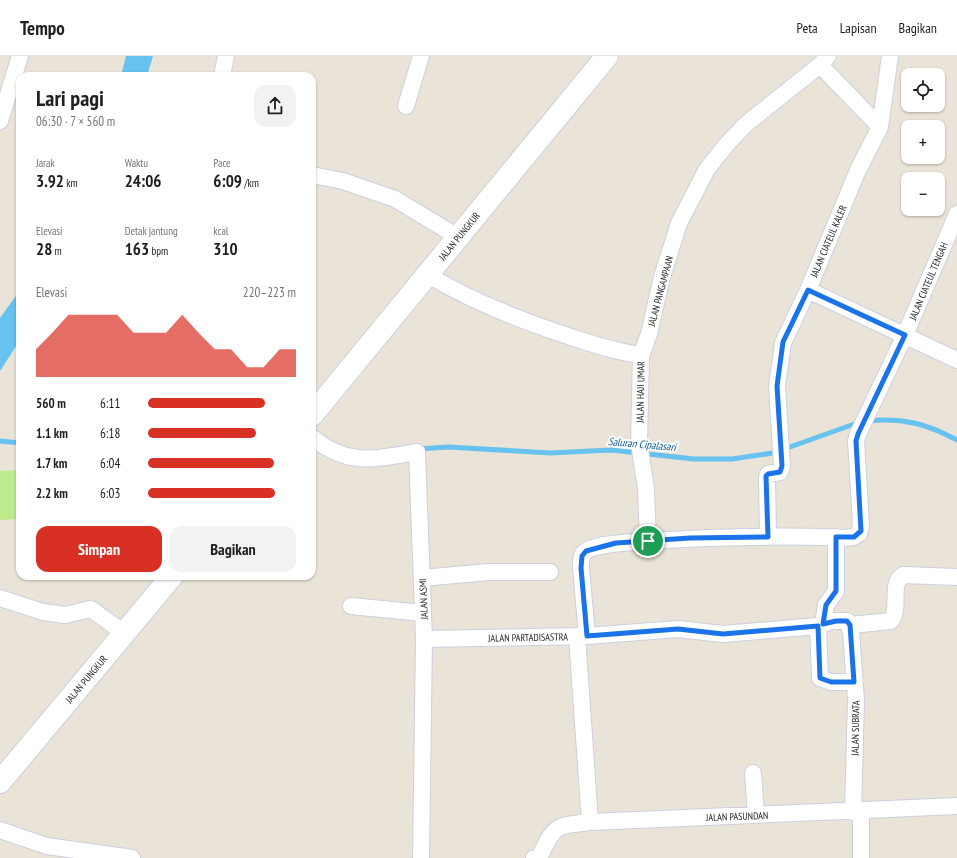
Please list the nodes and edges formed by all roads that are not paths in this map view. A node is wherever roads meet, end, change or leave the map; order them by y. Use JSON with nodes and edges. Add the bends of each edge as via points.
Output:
{"nodes":[{"id":1,"x":20,"y":56,"type":"edge"},
{"id":2,"x":226,"y":56,"type":"edge"},
{"id":3,"x":421,"y":56,"type":"edge"},
{"id":4,"x":607,"y":56,"type":"edge"},
{"id":5,"x":890,"y":56,"type":"edge"},
{"id":6,"x":824,"y":61,"type":"edge"},
{"id":7,"x":223,"y":72,"type":"edge"},
{"id":8,"x":406,"y":106,"type":"dead end"},
{"id":9,"x":0,"y":121,"type":"edge"},
{"id":10,"x":880,"y":127,"type":"junction"},
{"id":11,"x":316,"y":176,"type":"edge"},
{"id":12,"x":957,"y":214,"type":"edge"},
{"id":13,"x":458,"y":237,"type":"junction"},
{"id":14,"x":428,"y":274,"type":"junction"},
{"id":15,"x":808,"y":290,"type":"junction"},
{"id":16,"x":905,"y":335,"type":"junction"},
{"id":17,"x":641,"y":356,"type":"junction"},
{"id":18,"x":957,"y":360,"type":"edge"},
{"id":19,"x":316,"y":410,"type":"edge"},
{"id":20,"x":316,"y":440,"type":"edge"},
{"id":21,"x":768,"y":537,"type":"junction"},
{"id":22,"x":836,"y":537,"type":"junction"},
{"id":23,"x":648,"y":541,"type":"junction"},
{"id":24,"x":550,"y":572,"type":"dead end"},
{"id":25,"x":957,"y":577,"type":"edge"},
{"id":26,"x":422,"y":578,"type":"junction"},
{"id":27,"x":169,"y":580,"type":"edge"},
{"id":28,"x":0,"y":598,"type":"edge"},
{"id":29,"x":351,"y":606,"type":"dead end"},
{"id":30,"x":423,"y":613,"type":"junction"},
{"id":31,"x":848,"y":623,"type":"junction"},
{"id":32,"x":820,"y":625,"type":"junction"},
{"id":33,"x":124,"y":633,"type":"junction"},
{"id":34,"x":582,"y":636,"type":"junction"},
{"id":35,"x":424,"y":639,"type":"junction"},
{"id":36,"x":854,"y":682,"type":"junction"},
{"id":37,"x":753,"y":773,"type":"dead end"},
{"id":38,"x":0,"y":782,"type":"edge"},
{"id":39,"x":957,"y":806,"type":"edge"},
{"id":40,"x":857,"y":811,"type":"junction"},
{"id":41,"x":756,"y":814,"type":"junction"},
{"id":42,"x":590,"y":822,"type":"junction"},
{"id":43,"x":0,"y":830,"type":"edge"},
{"id":44,"x":132,"y":858,"type":"edge"},
{"id":45,"x":421,"y":858,"type":"edge"},
{"id":46,"x":534,"y":858,"type":"edge"},
{"id":47,"x":861,"y":858,"type":"edge"}],
"edges":[{"from":1,"to":9,"type":"street"},
{"from":2,"to":7,"type":"street"},
{"from":3,"to":8,"type":"street"},
{"from":4,"to":13,"type":"main road","name":"JALAN PUNGKUR"},
{"from":5,"to":10,"type":"street","name":"JALAN CIATEUL KALER"},
{"from":6,"to":10,"type":"street"},
{"from":6,"to":17,"type":"street","name":"JALAN PANGAMPAAN","via":[[746,124],[707,169],[679,224]]},
{"from":10,"to":15,"type":"street","name":"JALAN CIATEUL KALER","via":[[858,170]]},
{"from":11,"to":13,"type":"street","via":[[343,181],[395,199]]},
{"from":12,"to":16,"type":"street","name":"JALAN CIATEUL TENGAH"},
{"from":13,"to":14,"type":"main road","name":"JALAN PUNGKUR"},
{"from":14,"to":17,"type":"street","via":[[459,293],[499,311],[597,346]]},
{"from":14,"to":19,"type":"main road","name":"JALAN PUNGKUR"},
{"from":15,"to":16,"type":"street"},
{"from":15,"to":21,"type":"street","name":"JALAN CIATEUL KALER","via":[[783,342],[777,386],[782,447],[781,471],[766,476]]},
{"from":16,"to":18,"type":"street"},
{"from":16,"to":22,"type":"street","name":"JALAN CIATEUL TENGAH","via":[[856,441],[861,531],[854,537]]},
{"from":17,"to":23,"type":"street","name":"JALAN HAJI UMAR","via":[[639,443],[646,489]]},
{"from":20,"to":26,"type":"street","name":"JALAN ASMI","via":[[327,449],[345,457],[378,458],[417,452]]},
{"from":21,"to":22,"type":"street"},
{"from":21,"to":23,"type":"street"},
{"from":22,"to":32,"type":"street","via":[[836,591],[826,605]]},
{"from":23,"to":34,"type":"street","via":[[616,543],[586,551],[582,556]]},
{"from":24,"to":26,"type":"street","via":[[488,572]]},
{"from":25,"to":31,"type":"street","name":"JALAN PARTADISASTRA","via":[[903,575],[898,582],[891,621]]},
{"from":26,"to":30,"type":"street","name":"JALAN ASMI"},
{"from":27,"to":33,"type":"main road","name":"JALAN PUNGKUR"},
{"from":28,"to":33,"type":"street","via":[[44,612],[65,615],[91,609]]},
{"from":29,"to":30,"type":"street"},
{"from":30,"to":35,"type":"street","name":"JALAN ASMI"},
{"from":31,"to":32,"type":"street","name":"JALAN PARTADISASTRA","via":[[836,621]]},
{"from":31,"to":36,"type":"street","name":"JALAN SUBRATA"},
{"from":32,"to":34,"type":"street","name":"JALAN PARTADISASTRA","via":[[723,634],[678,629]]},
{"from":32,"to":36,"type":"street","via":[[820,678],[831,682]]},
{"from":33,"to":38,"type":"main road","name":"JALAN PUNGKUR"},
{"from":34,"to":35,"type":"street","name":"JALAN PARTADISASTRA"},
{"from":34,"to":42,"type":"street"},
{"from":35,"to":45,"type":"street","name":"JALAN ASMI"},
{"from":36,"to":40,"type":"street","name":"JALAN SUBRATA"},
{"from":37,"to":41,"type":"street"},
{"from":39,"to":40,"type":"street","name":"JALAN PASUNDAN"},
{"from":40,"to":41,"type":"street","name":"JALAN PASUNDAN"},
{"from":40,"to":47,"type":"street","name":"JALAN SUBRATA"},
{"from":41,"to":42,"type":"street","name":"JALAN PASUNDAN"},
{"from":42,"to":46,"type":"street","name":"JALAN PASUNDAN","via":[[556,828],[549,836],[540,856]]},
{"from":43,"to":44,"type":"street","via":[[47,846]]}]}
